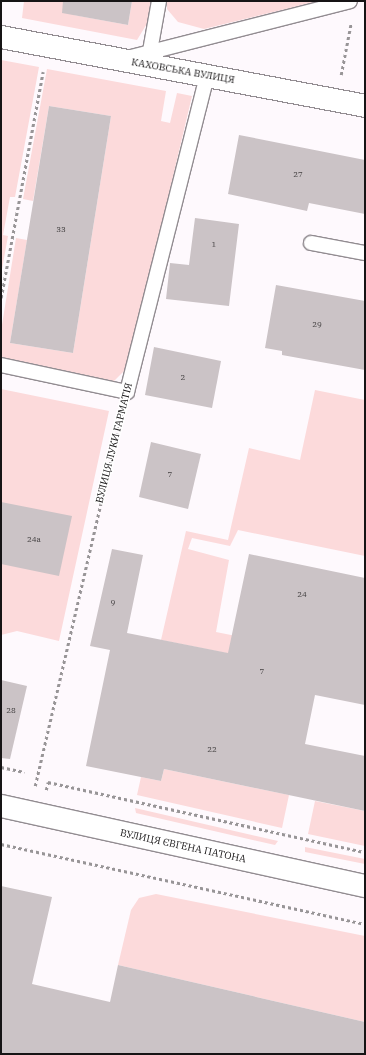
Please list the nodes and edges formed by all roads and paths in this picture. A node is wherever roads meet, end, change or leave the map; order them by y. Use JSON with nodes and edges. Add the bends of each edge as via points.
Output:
{"nodes":[{"id":1,"x":160,"y":1,"type":"edge"},
{"id":2,"x":350,"y":1,"type":"edge"},
{"id":3,"x":353,"y":16,"type":"dead end"},
{"id":4,"x":1,"y":37,"type":"edge"},
{"id":5,"x":48,"y":46,"type":"junction"},
{"id":6,"x":150,"y":51,"type":"junction"},
{"id":7,"x":121,"y":60,"type":"junction"},
{"id":8,"x":207,"y":75,"type":"junction"},
{"id":9,"x":336,"y":101,"type":"junction"},
{"id":10,"x":365,"y":106,"type":"edge"},
{"id":11,"x":311,"y":242,"type":"dead end"},
{"id":12,"x":365,"y":253,"type":"edge"},
{"id":13,"x":1,"y":298,"type":"edge"},
{"id":14,"x":1,"y":365,"type":"edge"},
{"id":15,"x":127,"y":392,"type":"junction"},
{"id":16,"x":1,"y":767,"type":"edge"},
{"id":17,"x":24,"y":772,"type":"dead end"},
{"id":18,"x":48,"y":782,"type":"dead end"},
{"id":19,"x":1,"y":806,"type":"edge"},
{"id":20,"x":29,"y":812,"type":"junction"},
{"id":21,"x":1,"y":844,"type":"edge"},
{"id":22,"x":365,"y":852,"type":"edge"},
{"id":23,"x":365,"y":886,"type":"edge"},
{"id":24,"x":365,"y":924,"type":"edge"}],
"edges":[{"from":1,"to":6,"type":"lane"},
{"from":2,"to":6,"type":"lane"},
{"from":3,"to":9,"type":"path"},
{"from":4,"to":5,"type":"street","name":"КАХОВСЬКА ВУЛИЦЯ"},
{"from":5,"to":7,"type":"street","name":"КАХОВСЬКА ВУЛИЦЯ"},
{"from":5,"to":13,"type":"path"},
{"from":6,"to":7,"type":"lane"},
{"from":7,"to":8,"type":"street","name":"КАХОВСЬКА ВУЛИЦЯ"},
{"from":8,"to":9,"type":"street","name":"КАХОВСЬКА ВУЛИЦЯ"},
{"from":8,"to":15,"type":"lane","name":"ВУЛИЦЯ ЛУКИ ГАРМАТІЯ"},
{"from":9,"to":10,"type":"street","name":"КАХОВСЬКА ВУЛИЦЯ"},
{"from":11,"to":12,"type":"lane"},
{"from":14,"to":15,"type":"lane"},
{"from":15,"to":20,"type":"path","name":"ВУЛИЦЯ ЛУКИ ГАРМАТІЯ","via":[[94,523]]},
{"from":16,"to":17,"type":"path"},
{"from":18,"to":22,"type":"path"},
{"from":19,"to":20,"type":"street","name":"ВУЛИЦЯ ЄВГЕНА ПАТОНА"},
{"from":20,"to":23,"type":"street","name":"ВУЛИЦЯ ЄВГЕНА ПАТОНА"},
{"from":21,"to":24,"type":"path"}]}
